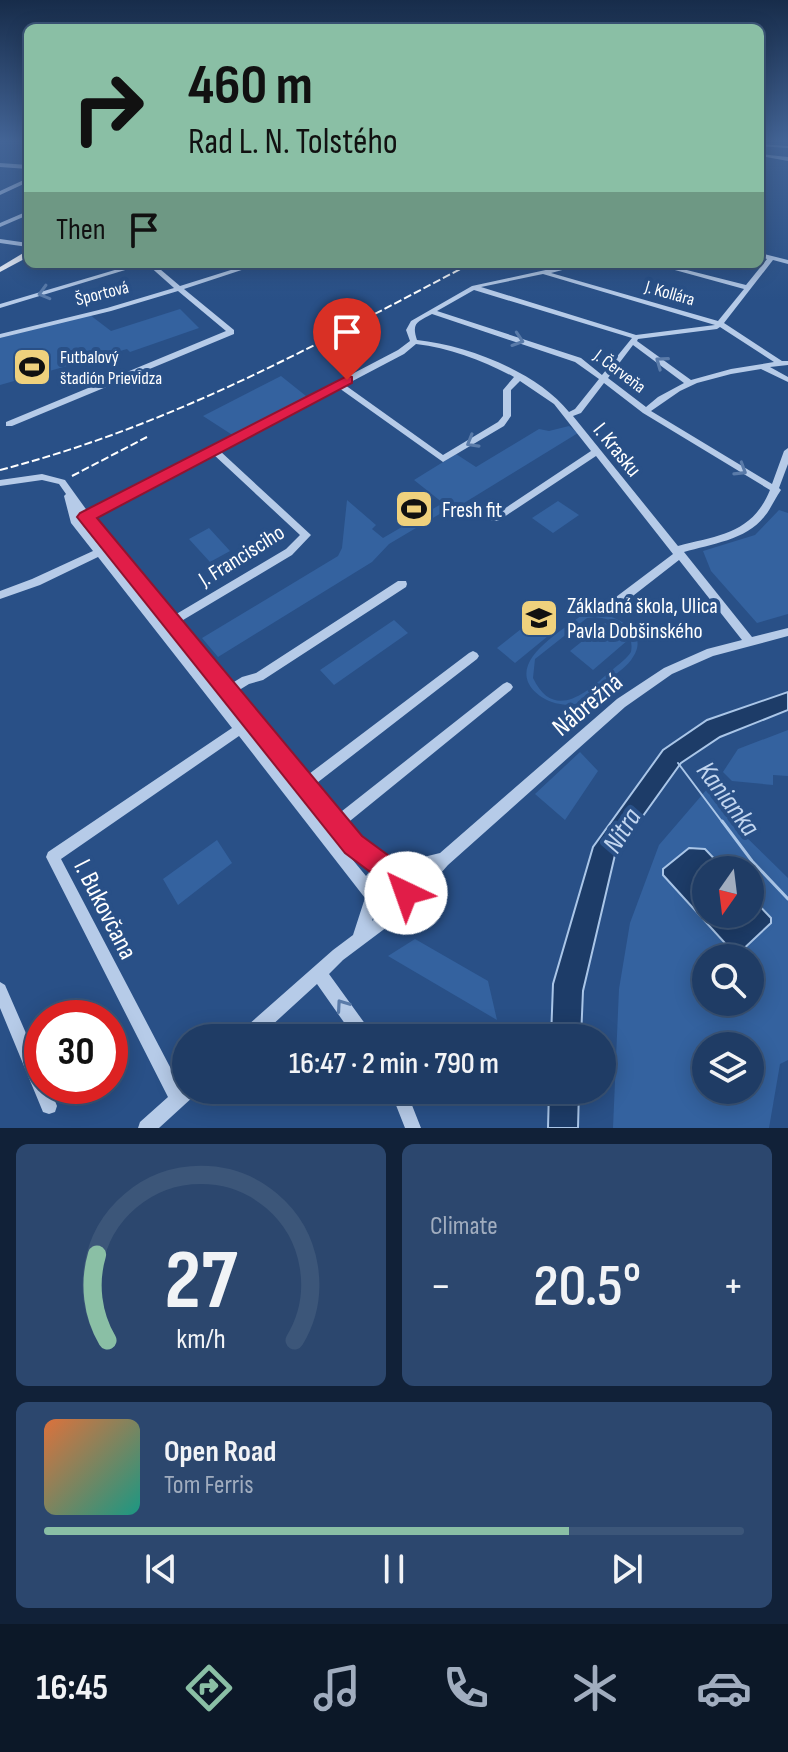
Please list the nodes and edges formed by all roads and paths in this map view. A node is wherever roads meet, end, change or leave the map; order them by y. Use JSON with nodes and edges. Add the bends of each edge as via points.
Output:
{"nodes":[{"id":1,"x":24,"y":215,"type":"edge"},
{"id":2,"x":0,"y":225,"type":"edge"},
{"id":3,"x":0,"y":241,"type":"edge"},
{"id":4,"x":24,"y":243,"type":"edge"},
{"id":5,"x":24,"y":256,"type":"edge"},
{"id":6,"x":764,"y":256,"type":"edge"},
{"id":7,"x":771,"y":258,"type":"junction"},
{"id":8,"x":788,"y":262,"type":"edge"},
{"id":9,"x":764,"y":267,"type":"edge"},
{"id":10,"x":128,"y":268,"type":"edge"},
{"id":11,"x":154,"y":268,"type":"edge"},
{"id":12,"x":244,"y":268,"type":"edge"},
{"id":13,"x":562,"y":268,"type":"edge"},
{"id":14,"x":672,"y":268,"type":"edge"},
{"id":15,"x":763,"y":268,"type":"edge"},
{"id":16,"x":0,"y":270,"type":"edge"},
{"id":17,"x":542,"y":272,"type":"junction"},
{"id":18,"x":474,"y":287,"type":"junction"},
{"id":19,"x":177,"y":288,"type":"junction"},
{"id":20,"x":749,"y":288,"type":"junction"},
{"id":21,"x":0,"y":306,"type":"edge"},
{"id":22,"x":430,"y":311,"type":"junction"},
{"id":23,"x":720,"y":324,"type":"junction"},
{"id":24,"x":0,"y":336,"type":"edge"},
{"id":25,"x":634,"y":339,"type":"junction"},
{"id":26,"x":414,"y":342,"type":"junction"},
{"id":27,"x":784,"y":363,"type":"edge"},
{"id":28,"x":761,"y":366,"type":"junction"},
{"id":29,"x":520,"y":376,"type":"junction"},
{"id":30,"x":603,"y":378,"type":"junction"},
{"id":31,"x":788,"y":380,"type":"edge"},
{"id":32,"x":689,"y":383,"type":"junction"},
{"id":33,"x":339,"y":384,"type":"junction"},
{"id":34,"x":646,"y":411,"type":"junction"},
{"id":35,"x":568,"y":415,"type":"junction"},
{"id":36,"x":9,"y":424,"type":"dead end"},
{"id":37,"x":214,"y":450,"type":"junction"},
{"id":38,"x":597,"y":451,"type":"junction"},
{"id":39,"x":788,"y":451,"type":"edge"},
{"id":40,"x":0,"y":483,"type":"edge"},
{"id":41,"x":776,"y":490,"type":"junction"},
{"id":42,"x":495,"y":519,"type":"dead end"},
{"id":43,"x":81,"y":520,"type":"junction"},
{"id":44,"x":105,"y":550,"type":"junction"},
{"id":45,"x":678,"y":552,"type":"junction"},
{"id":46,"x":402,"y":584,"type":"dead end"},
{"id":47,"x":0,"y":595,"type":"edge"},
{"id":48,"x":616,"y":603,"type":"dead end"},
{"id":49,"x":172,"y":621,"type":"junction"},
{"id":50,"x":160,"y":628,"type":"junction"},
{"id":51,"x":788,"y":632,"type":"edge"},
{"id":52,"x":749,"y":641,"type":"junction"},
{"id":53,"x":473,"y":656,"type":"dead end"},
{"id":54,"x":507,"y":687,"type":"dead end"},
{"id":55,"x":229,"y":691,"type":"junction"},
{"id":56,"x":216,"y":698,"type":"junction"},
{"id":57,"x":253,"y":720,"type":"junction"},
{"id":58,"x":241,"y":728,"type":"junction"},
{"id":59,"x":305,"y":785,"type":"junction"},
{"id":60,"x":293,"y":794,"type":"junction"},
{"id":61,"x":331,"y":829,"type":"junction"},
{"id":62,"x":443,"y":860,"type":"junction"},
{"id":63,"x":391,"y":869,"type":"junction"},
{"id":64,"x":371,"y":895,"type":"junction"},
{"id":65,"x":400,"y":901,"type":"junction"},
{"id":66,"x":358,"y":939,"type":"junction"},
{"id":67,"x":319,"y":973,"type":"junction"},
{"id":68,"x":0,"y":990,"type":"edge"},
{"id":69,"x":262,"y":1024,"type":"edge"},
{"id":70,"x":355,"y":1024,"type":"edge"},
{"id":71,"x":172,"y":1074,"type":"edge"},
{"id":72,"x":172,"y":1104,"type":"edge"},
{"id":73,"x":404,"y":1104,"type":"edge"},
{"id":74,"x":49,"y":1106,"type":"dead end"},
{"id":75,"x":146,"y":1128,"type":"edge"},
{"id":76,"x":413,"y":1128,"type":"edge"}],
"edges":[{"from":1,"to":2,"type":"street"},
{"from":3,"to":4,"type":"street"},
{"from":5,"to":16,"type":"main road"},
{"from":6,"to":7,"type":"street"},
{"from":7,"to":8,"type":"street"},
{"from":7,"to":9,"type":"street"},
{"from":10,"to":21,"type":"street","one_way":true},
{"from":11,"to":19,"type":"street"},
{"from":12,"to":19,"type":"street","name":"Športová"},
{"from":13,"to":17,"type":"street"},
{"from":14,"to":20,"type":"street"},
{"from":15,"to":20,"type":"street"},
{"from":17,"to":18,"type":"street"},
{"from":17,"to":23,"type":"street","name":"J. Kollára"},
{"from":18,"to":22,"type":"street"},
{"from":18,"to":25,"type":"street"},
{"from":19,"to":24,"type":"street","name":"Športová"},
{"from":19,"to":36,"type":"street","via":[[231,332]]},
{"from":20,"to":23,"type":"street"},
{"from":22,"to":26,"type":"street","via":[[410,326]]},
{"from":22,"to":30,"type":"street","name":"J. Červeňa","one_way":true,"via":[[568,356]]},
{"from":23,"to":25,"type":"street"},
{"from":23,"to":27,"type":"street","name":"J. Kollára"},
{"from":25,"to":30,"type":"street"},
{"from":32,"to":25,"type":"street","one_way":true},
{"from":26,"to":29,"type":"street","name":"I. Krasku"},
{"from":26,"to":33,"type":"street"},
{"from":27,"to":28,"type":"street"},
{"from":28,"to":31,"type":"street"},
{"from":28,"to":32,"type":"street"},
{"from":29,"to":33,"type":"street","one_way":true,"via":[[507,390],[504,420],[443,459]]},
{"from":29,"to":35,"type":"street","name":"I. Krasku"},
{"from":30,"to":34,"type":"street","name":"J. Červeňa"},
{"from":30,"to":35,"type":"street","via":[[578,411]]},
{"from":32,"to":34,"type":"street","via":[[664,394]]},
{"from":33,"to":37,"type":"street"},
{"from":34,"to":41,"type":"street","name":"J. Červeňa","one_way":true},
{"from":35,"to":38,"type":"street","name":"I. Krasku"},
{"from":37,"to":43,"type":"street"},
{"from":37,"to":49,"type":"street","name":"J. Francisciho","via":[[306,535],[289,552]]},
{"from":38,"to":42,"type":"street"},
{"from":38,"to":45,"type":"street","name":"I. Krasku"},
{"from":39,"to":41,"type":"street"},
{"from":40,"to":43,"type":"street","via":[[60,480]]},
{"from":41,"to":45,"type":"street","via":[[770,505],[746,530]]},
{"from":43,"to":44,"type":"street"},
{"from":44,"to":47,"type":"street"},
{"from":44,"to":49,"type":"street"},
{"from":44,"to":50,"type":"street"},
{"from":45,"to":48,"type":"street"},
{"from":45,"to":52,"type":"street","name":"I. Krasku"},
{"from":46,"to":55,"type":"street"},
{"from":49,"to":50,"type":"street"},
{"from":49,"to":55,"type":"street"},
{"from":50,"to":56,"type":"street"},
{"from":51,"to":52,"type":"street","name":"Nábrežná"},
{"from":52,"to":62,"type":"street","name":"Nábrežná","via":[[668,671],[621,703]]},
{"from":53,"to":59,"type":"street"},
{"from":54,"to":61,"type":"street"},
{"from":55,"to":56,"type":"street"},
{"from":55,"to":57,"type":"street"},
{"from":56,"to":58,"type":"street"},
{"from":57,"to":58,"type":"street"},
{"from":57,"to":59,"type":"street"},
{"from":58,"to":60,"type":"street"},
{"from":58,"to":71,"type":"street","name":"I. Bukovčana","via":[[53,857]]},
{"from":59,"to":60,"type":"street"},
{"from":59,"to":61,"type":"street"},
{"from":60,"to":61,"type":"street"},
{"from":61,"to":63,"type":"street"},
{"from":61,"to":64,"type":"street"},
{"from":62,"to":63,"type":"street","name":"Nábrežná"},
{"from":62,"to":65,"type":"street","name":"Nábrežná"},
{"from":63,"to":64,"type":"street","via":[[373,877]]},
{"from":63,"to":65,"type":"street","via":[[406,882]]},
{"from":64,"to":65,"type":"street","via":[[386,907]]},
{"from":64,"to":66,"type":"street"},
{"from":65,"to":66,"type":"street","name":"Nábrežná"},
{"from":66,"to":67,"type":"street","name":"Nábrežná"},
{"from":67,"to":69,"type":"street","name":"Nábrežná"},
{"from":70,"to":67,"type":"street","one_way":true},
{"from":68,"to":74,"type":"street"},
{"from":72,"to":75,"type":"street"},
{"from":73,"to":76,"type":"street"}]}
